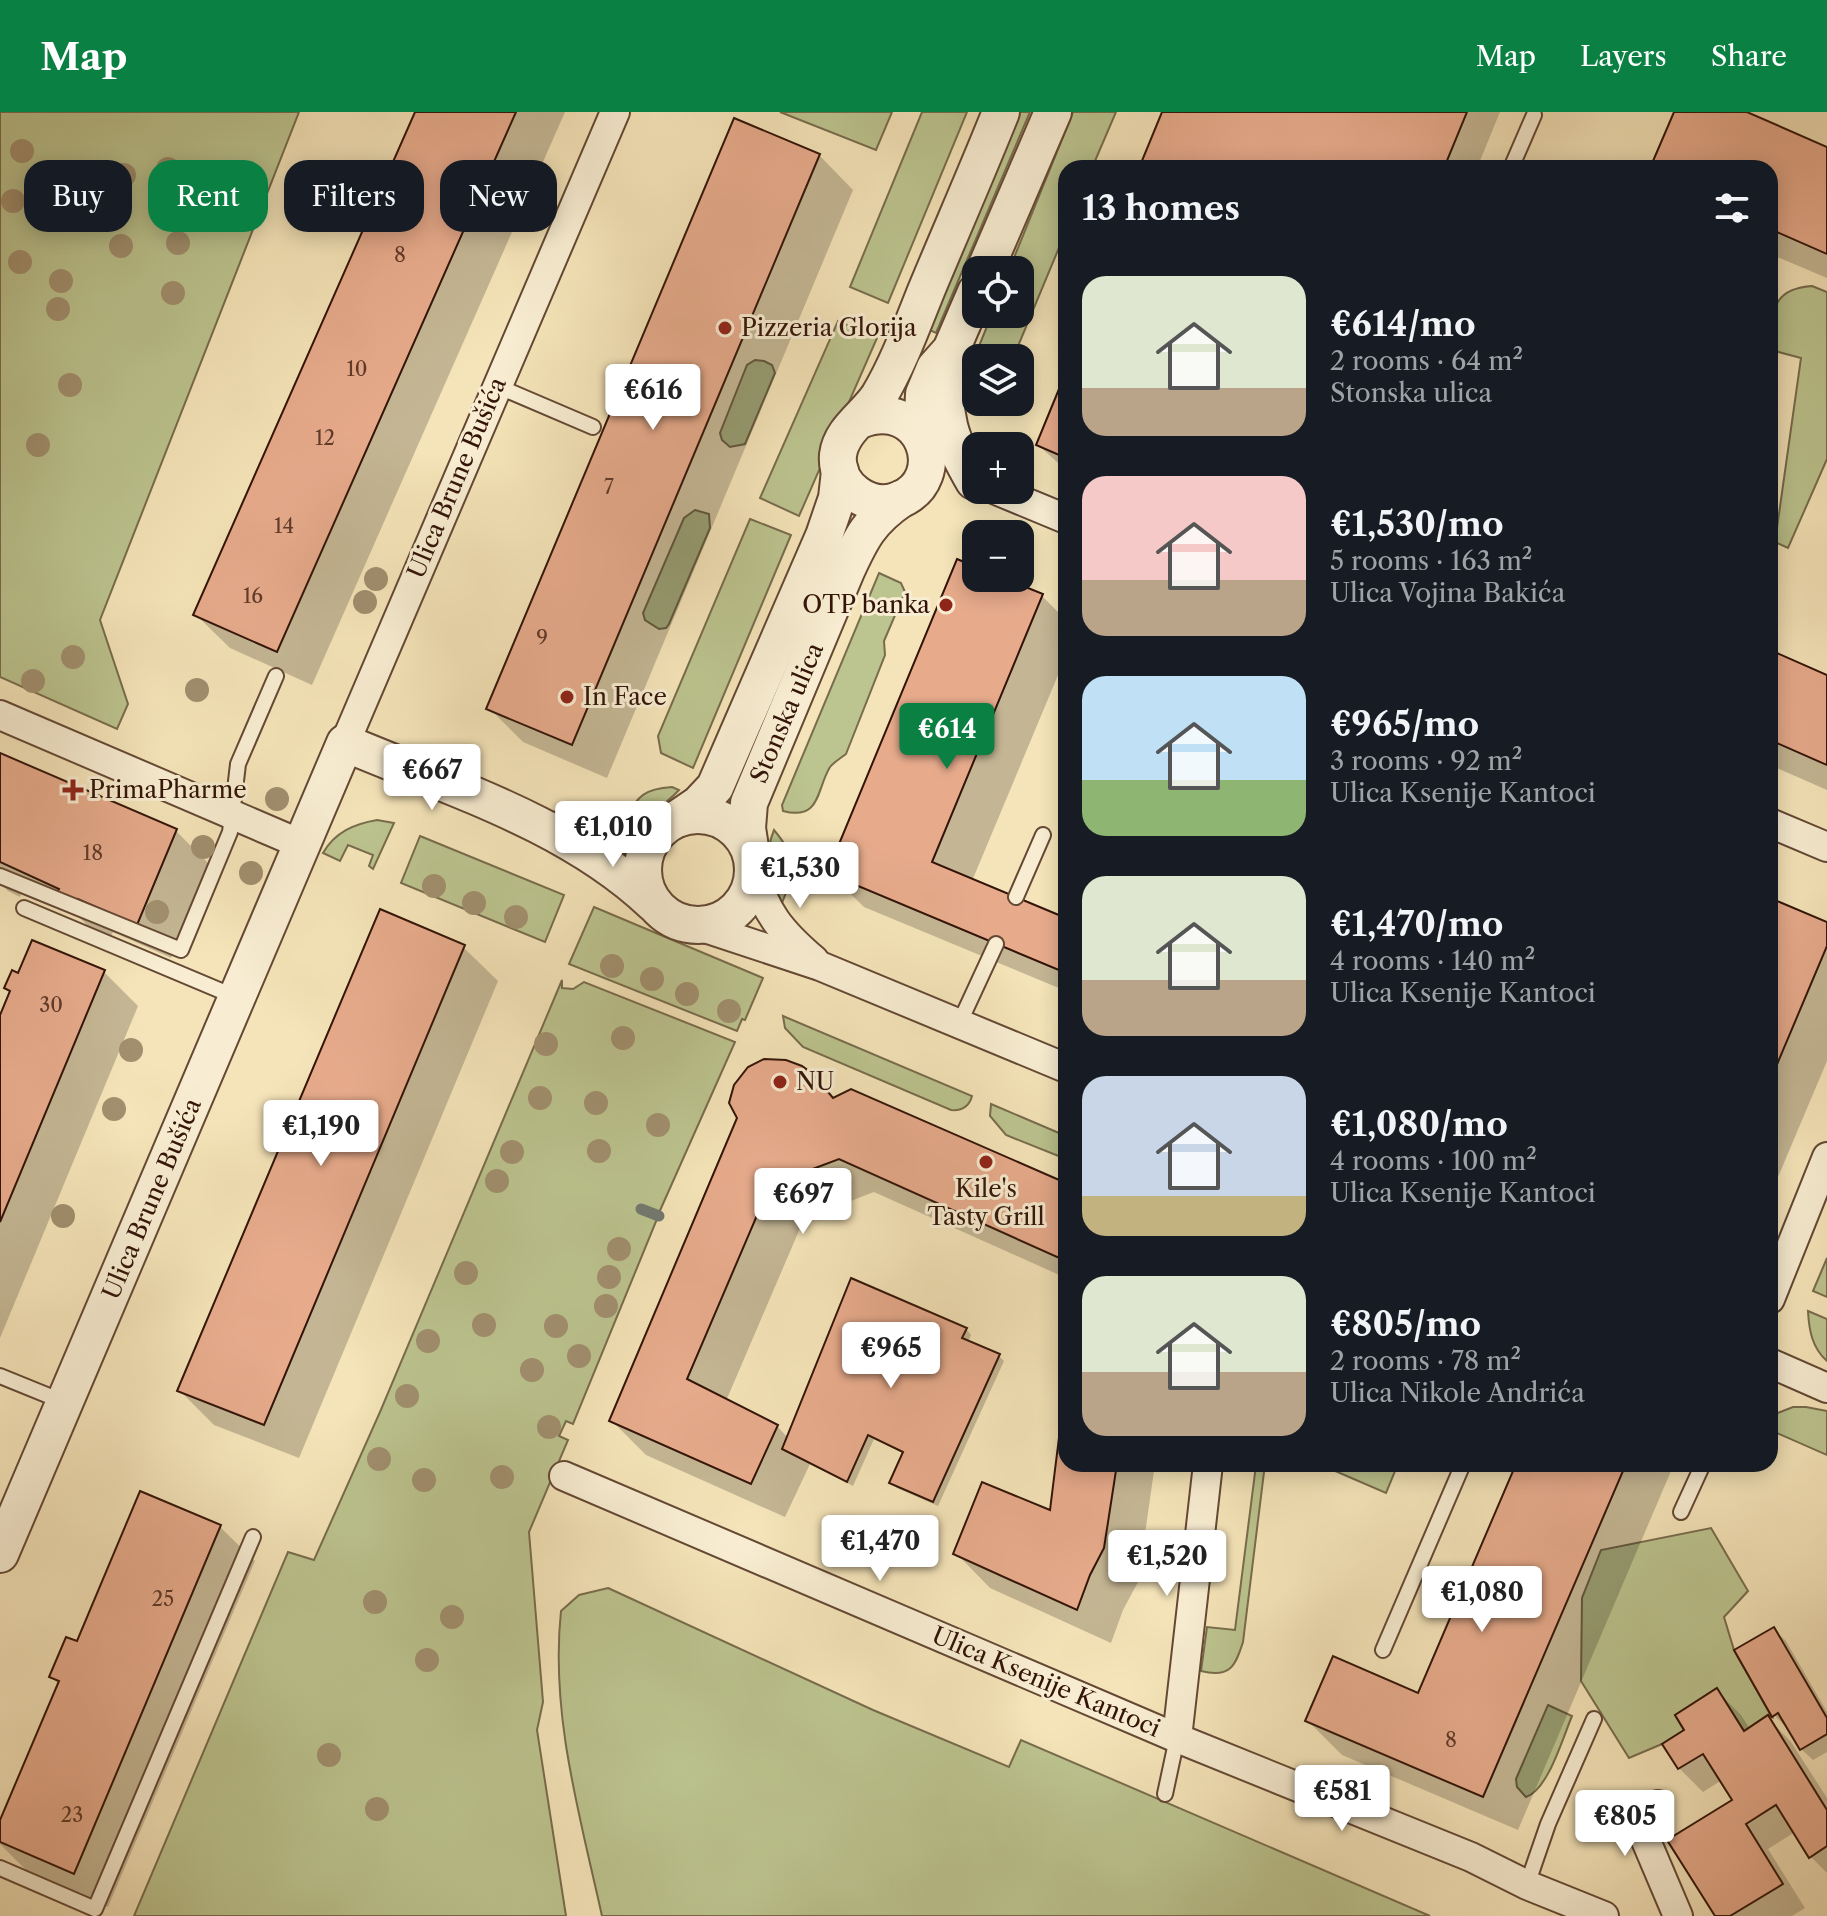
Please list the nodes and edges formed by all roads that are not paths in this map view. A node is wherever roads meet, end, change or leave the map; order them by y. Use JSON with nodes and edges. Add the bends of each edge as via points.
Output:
{"nodes":[{"id":1,"x":615,"y":112,"type":"edge"},
{"id":2,"x":1001,"y":112,"type":"edge"},
{"id":3,"x":1053,"y":112,"type":"edge"},
{"id":4,"x":1534,"y":115,"type":"dead end"},
{"id":5,"x":1514,"y":160,"type":"edge"},
{"id":6,"x":991,"y":256,"type":"edge"},
{"id":7,"x":962,"y":324,"type":"edge"},
{"id":8,"x":951,"y":350,"type":"junction"},
{"id":9,"x":497,"y":386,"type":"junction"},
{"id":10,"x":860,"y":420,"type":"junction"},
{"id":11,"x":593,"y":427,"type":"dead end"},
{"id":12,"x":924,"y":452,"type":"junction"},
{"id":13,"x":962,"y":458,"type":"edge"},
{"id":14,"x":840,"y":471,"type":"junction"},
{"id":15,"x":962,"y":473,"type":"edge"},
{"id":16,"x":901,"y":499,"type":"junction"},
{"id":17,"x":1030,"y":504,"type":"edge"},
{"id":18,"x":1058,"y":516,"type":"edge"},
{"id":19,"x":276,"y":676,"type":"dead end"},
{"id":20,"x":0,"y":715,"type":"edge"},
{"id":21,"x":345,"y":743,"type":"junction"},
{"id":22,"x":231,"y":815,"type":"junction"},
{"id":23,"x":670,"y":823,"type":"junction"},
{"id":24,"x":543,"y":826,"type":"junction"},
{"id":25,"x":1778,"y":826,"type":"edge"},
{"id":26,"x":1043,"y":835,"type":"dead end"},
{"id":27,"x":303,"y":845,"type":"junction"},
{"id":28,"x":1827,"y":847,"type":"edge"},
{"id":29,"x":752,"y":863,"type":"junction"},
{"id":30,"x":0,"y":876,"type":"edge"},
{"id":31,"x":1016,"y":897,"type":"dead end"},
{"id":32,"x":653,"y":903,"type":"junction"},
{"id":33,"x":24,"y":908,"type":"dead end"},
{"id":34,"x":699,"y":926,"type":"junction"},
{"id":35,"x":996,"y":944,"type":"dead end"},
{"id":36,"x":820,"y":966,"type":"junction"},
{"id":37,"x":238,"y":998,"type":"junction"},
{"id":38,"x":959,"y":1024,"type":"junction"},
{"id":39,"x":1058,"y":1065,"type":"edge"},
{"id":40,"x":1827,"y":1157,"type":"edge"},
{"id":41,"x":1778,"y":1279,"type":"edge"},
{"id":42,"x":1778,"y":1367,"type":"edge"},
{"id":43,"x":0,"y":1376,"type":"edge"},
{"id":44,"x":1827,"y":1388,"type":"edge"},
{"id":45,"x":64,"y":1403,"type":"junction"},
{"id":46,"x":1207,"y":1472,"type":"edge"},
{"id":47,"x":1460,"y":1472,"type":"edge"},
{"id":48,"x":1699,"y":1472,"type":"edge"},
{"id":49,"x":564,"y":1476,"type":"dead end"},
{"id":50,"x":1681,"y":1512,"type":"dead end"},
{"id":51,"x":253,"y":1537,"type":"dead end"},
{"id":52,"x":0,"y":1554,"type":"edge"},
{"id":53,"x":1383,"y":1650,"type":"dead end"},
{"id":54,"x":1594,"y":1719,"type":"dead end"},
{"id":55,"x":1177,"y":1738,"type":"junction"},
{"id":56,"x":1165,"y":1794,"type":"dead end"},
{"id":57,"x":1658,"y":1805,"type":"dead end"},
{"id":58,"x":0,"y":1868,"type":"edge"},
{"id":59,"x":1527,"y":1885,"type":"junction"},
{"id":60,"x":1604,"y":1916,"type":"edge"},
{"id":61,"x":1678,"y":1916,"type":"edge"}],
"edges":[{"from":1,"to":9,"type":"street","name":"Ulica Brune Bušića"},
{"from":2,"to":10,"type":"street","name":"Stonska ulica","via":[[909,333],[879,395]]},
{"from":3,"to":6,"type":"street"},
{"from":4,"to":5,"type":"lane"},
{"from":7,"to":8,"type":"street"},
{"from":8,"to":12,"type":"street","via":[[935,368],[924,394]]},
{"from":8,"to":13,"type":"street","via":[[947,421]]},
{"from":9,"to":11,"type":"lane"},
{"from":9,"to":21,"type":"street","name":"Ulica Brune Bušića"},
{"from":10,"to":12,"type":"street","via":[[888,414],[902,419],[913,427]]},
{"from":10,"to":14,"type":"street","name":"Stonska ulica","via":[[842,441]]},
{"from":12,"to":15,"type":"street"},
{"from":12,"to":16,"type":"street","name":"Stonska ulica","via":[[923,479]]},
{"from":14,"to":16,"type":"street","via":[[846,485],[871,502]]},
{"from":14,"to":23,"type":"street","name":"Stonska ulica","via":[[824,536],[715,787]]},
{"from":16,"to":29,"type":"street","name":"Stonska ulica","via":[[862,535],[749,803]]},
{"from":17,"to":18,"type":"street"},
{"from":19,"to":22,"type":"lane","via":[[238,764]]},
{"from":20,"to":22,"type":"street"},
{"from":21,"to":24,"type":"street","name":"Stonska ulica"},
{"from":21,"to":27,"type":"street","name":"Ulica Brune Bušića"},
{"from":22,"to":27,"type":"street"},
{"from":22,"to":30,"type":"lane","via":[[230,832],[181,950]]},
{"from":23,"to":24,"type":"street","name":"Stonska ulica","via":[[597,837]]},
{"from":23,"to":29,"type":"street","via":[[694,815],[729,825],[742,838]]},
{"from":23,"to":32,"type":"street","via":[[651,840],[644,855],[645,888]]},
{"from":24,"to":32,"type":"street","name":"Stonska ulica","via":[[625,876]]},
{"from":25,"to":28,"type":"street"},
{"from":26,"to":31,"type":"lane"},
{"from":27,"to":37,"type":"street","name":"Ulica Brune Bušića"},
{"from":29,"to":34,"type":"street","via":[[743,903],[716,923]]},
{"from":29,"to":36,"type":"street","via":[[764,905],[786,935]]},
{"from":32,"to":34,"type":"street","via":[[673,920]]},
{"from":33,"to":37,"type":"lane"},
{"from":34,"to":36,"type":"street"},
{"from":35,"to":38,"type":"lane"},
{"from":36,"to":38,"type":"street"},
{"from":37,"to":45,"type":"street","name":"Ulica Brune Bušića"},
{"from":38,"to":39,"type":"street"},
{"from":40,"to":41,"type":"street"},
{"from":42,"to":44,"type":"street"},
{"from":43,"to":45,"type":"lane"},
{"from":45,"to":52,"type":"street","name":"Ulica Brune Bušića"},
{"from":46,"to":55,"type":"street"},
{"from":47,"to":53,"type":"lane"},
{"from":48,"to":50,"type":"lane"},
{"from":49,"to":55,"type":"street","name":"Ulica Ksenije Kantoci"},
{"from":51,"to":58,"type":"lane","via":[[95,1909]]},
{"from":54,"to":59,"type":"lane"},
{"from":55,"to":56,"type":"lane"},
{"from":55,"to":59,"type":"street","name":"Ulica Ksenije Kantoci","via":[[1471,1857]]},
{"from":57,"to":61,"type":"street","via":[[1644,1836]]},
{"from":59,"to":60,"type":"street","name":"Ulica Ksenije Kantoci"}]}
